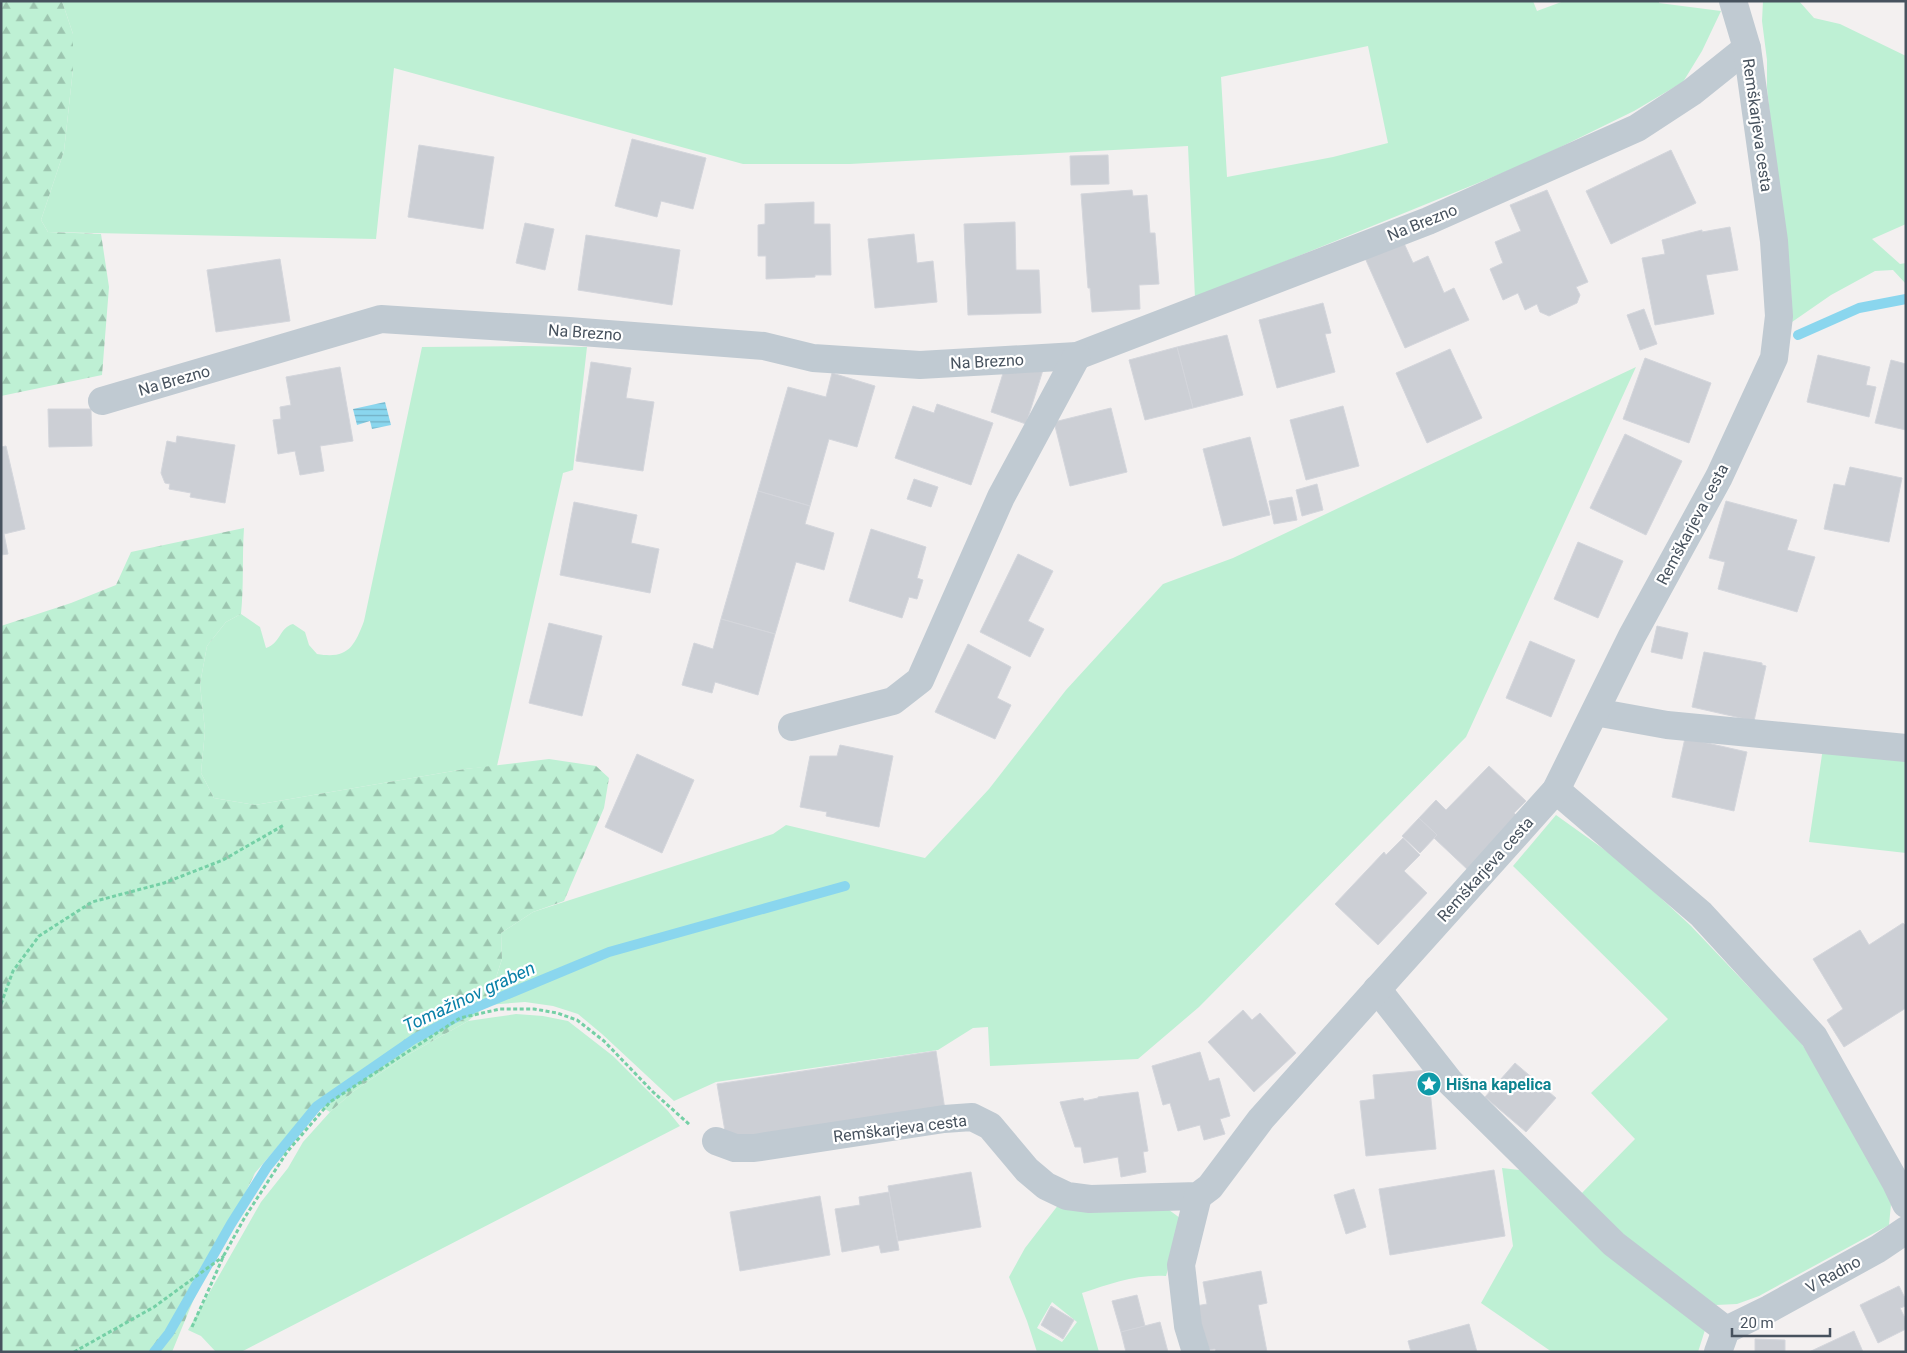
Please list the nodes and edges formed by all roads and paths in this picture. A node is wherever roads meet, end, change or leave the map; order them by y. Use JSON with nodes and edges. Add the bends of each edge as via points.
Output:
{"nodes":[{"id":1,"x":1732,"y":1,"type":"edge"},
{"id":2,"x":1747,"y":48,"type":"junction"},
{"id":3,"x":1077,"y":356,"type":"junction"},
{"id":4,"x":102,"y":401,"type":"dead end"},
{"id":5,"x":1595,"y":712,"type":"junction"},
{"id":6,"x":792,"y":727,"type":"dead end"},
{"id":7,"x":1906,"y":748,"type":"edge"},
{"id":8,"x":1556,"y":790,"type":"junction"},
{"id":9,"x":284,"y":825,"type":"dead end"},
{"id":10,"x":1377,"y":989,"type":"junction"},
{"id":11,"x":1,"y":1004,"type":"edge"},
{"id":12,"x":716,"y":1141,"type":"joint"},
{"id":13,"x":1198,"y":1196,"type":"junction"},
{"id":14,"x":1906,"y":1204,"type":"edge"},
{"id":15,"x":1906,"y":1230,"type":"edge"},
{"id":16,"x":224,"y":1255,"type":"junction"},
{"id":17,"x":192,"y":1327,"type":"dead end"},
{"id":18,"x":1722,"y":1341,"type":"edge"},
{"id":19,"x":74,"y":1352,"type":"edge"},
{"id":20,"x":1196,"y":1352,"type":"edge"}],
"edges":[{"from":1,"to":2,"type":"street","name":"Remškarjeva cesta"},
{"from":2,"to":3,"type":"street","name":"Na Brezno","via":[[1692,92],[1637,128],[1428,221]]},
{"from":2,"to":5,"type":"street","name":"Remškarjeva cesta","via":[[1774,241],[1779,316],[1774,358],[1719,477],[1632,636]]},
{"from":3,"to":4,"type":"street","name":"Na Brezno","via":[[920,365],[814,358],[764,346],[381,319]]},
{"from":3,"to":6,"type":"street","via":[[1001,497],[920,680],[893,701]]},
{"from":5,"to":7,"type":"street","via":[[1667,725]]},
{"from":5,"to":8,"type":"street","name":"Remškarjeva cesta"},
{"from":8,"to":10,"type":"street","name":"Remškarjeva cesta"},
{"from":8,"to":14,"type":"street","via":[[1701,914],[1814,1037]]},
{"from":9,"to":11,"type":"path","via":[[223,860],[164,883],[92,902],[39,936],[13,971]]},
{"from":10,"to":13,"type":"street","name":"Remškarjeva cesta","via":[[1261,1119],[1210,1187]]},
{"from":10,"to":18,"type":"street","via":[[1449,1081],[1614,1244]]},
{"from":12,"to":13,"type":"street","name":"Remškarjeva cesta","via":[[735,1148],[754,1148],[972,1117],[990,1126],[1027,1170],[1046,1186],[1067,1196],[1090,1199]]},
{"from":12,"to":16,"type":"path","via":[[692,1127],[604,1041],[577,1020],[534,1009],[500,1009],[460,1018],[330,1102],[287,1152]]},
{"from":13,"to":20,"type":"street","via":[[1181,1265],[1188,1326]]},
{"from":15,"to":18,"type":"street","name":"V Radno","via":[[1769,1309]]},
{"from":16,"to":17,"type":"path"},
{"from":16,"to":19,"type":"path","via":[[154,1307]]}]}
